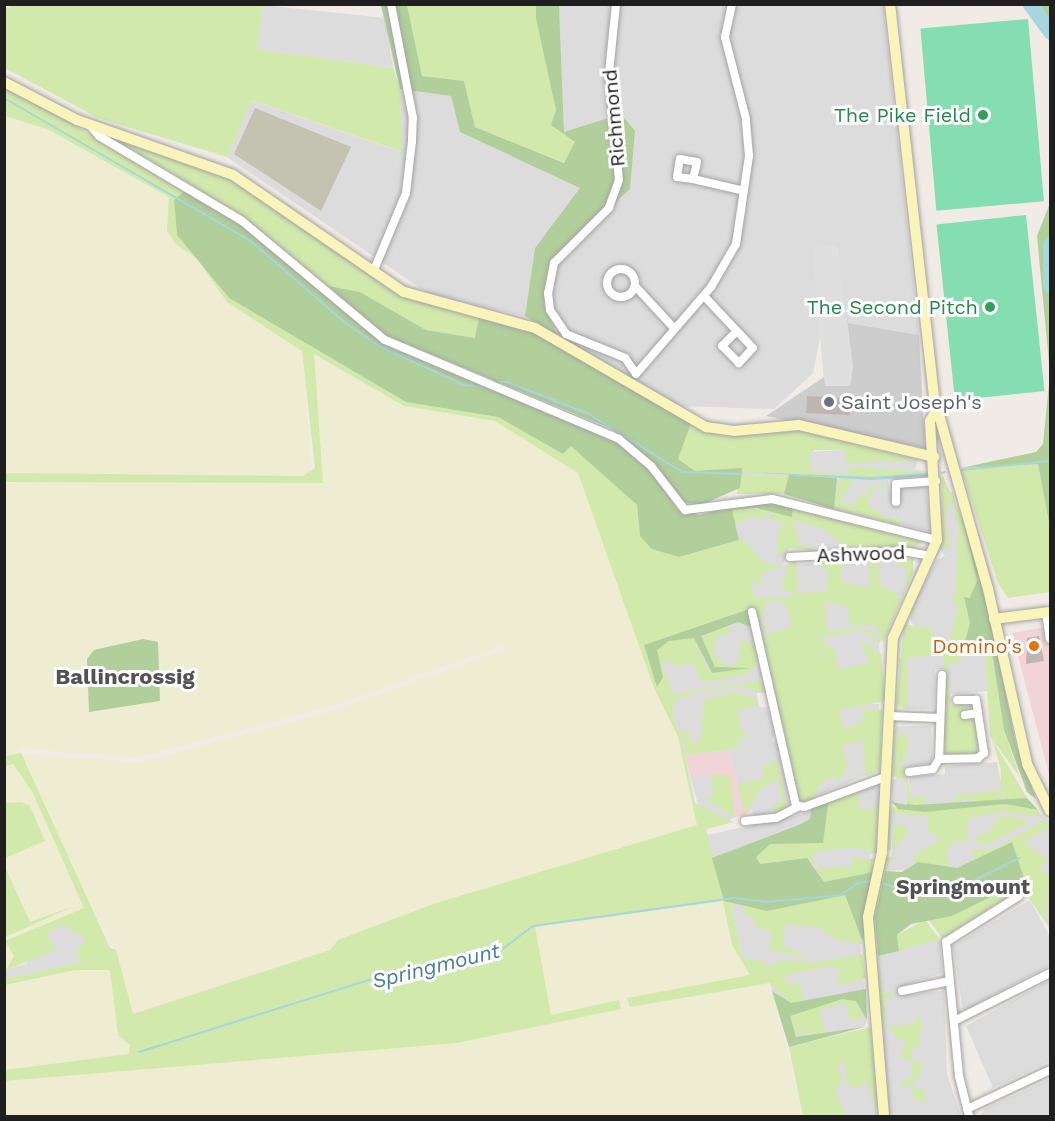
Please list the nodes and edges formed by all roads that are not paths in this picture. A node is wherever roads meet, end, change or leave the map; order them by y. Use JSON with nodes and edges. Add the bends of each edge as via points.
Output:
{"nodes":[{"id":1,"x":391,"y":4,"type":"edge"},
{"id":2,"x":616,"y":4,"type":"edge"},
{"id":3,"x":732,"y":4,"type":"edge"},
{"id":4,"x":890,"y":4,"type":"edge"},
{"id":5,"x":4,"y":82,"type":"edge"},
{"id":6,"x":89,"y":124,"type":"junction"},
{"id":7,"x":693,"y":179,"type":"dead end"},
{"id":8,"x":740,"y":190,"type":"junction"},
{"id":9,"x":374,"y":270,"type":"junction"},
{"id":10,"x":635,"y":286,"type":"dead end"},
{"id":11,"x":704,"y":296,"type":"junction"},
{"id":12,"x":672,"y":326,"type":"junction"},
{"id":13,"x":736,"y":331,"type":"dead end"},
{"id":14,"x":634,"y":379,"type":"junction"},
{"id":15,"x":937,"y":409,"type":"junction"},
{"id":16,"x":934,"y":457,"type":"junction"},
{"id":17,"x":936,"y":482,"type":"junction"},
{"id":18,"x":896,"y":502,"type":"dead end"},
{"id":19,"x":937,"y":540,"type":"junction"},
{"id":20,"x":931,"y":556,"type":"junction"},
{"id":21,"x":790,"y":557,"type":"dead end"},
{"id":22,"x":1049,"y":611,"type":"edge"},
{"id":23,"x":752,"y":612,"type":"dead end"},
{"id":24,"x":994,"y":619,"type":"junction"},
{"id":25,"x":1050,"y":639,"type":"edge"},
{"id":26,"x":942,"y":675,"type":"dead end"},
{"id":27,"x":957,"y":700,"type":"dead end"},
{"id":28,"x":978,"y":713,"type":"junction"},
{"id":29,"x":965,"y":715,"type":"dead end"},
{"id":30,"x":889,"y":716,"type":"junction"},
{"id":31,"x":939,"y":718,"type":"junction"},
{"id":32,"x":939,"y":759,"type":"junction"},
{"id":33,"x":909,"y":772,"type":"dead end"},
{"id":34,"x":885,"y":777,"type":"junction"},
{"id":35,"x":798,"y":807,"type":"junction"},
{"id":36,"x":1050,"y":811,"type":"edge"},
{"id":37,"x":745,"y":821,"type":"dead end"},
{"id":38,"x":1019,"y":896,"type":"dead end"},
{"id":39,"x":1050,"y":973,"type":"edge"},
{"id":40,"x":950,"y":981,"type":"junction"},
{"id":41,"x":902,"y":990,"type":"dead end"},
{"id":42,"x":954,"y":1021,"type":"junction"},
{"id":43,"x":1050,"y":1070,"type":"edge"},
{"id":44,"x":968,"y":1113,"type":"edge"},
{"id":45,"x":884,"y":1116,"type":"edge"}],
"edges":[{"from":1,"to":9,"type":"street","via":[[413,118],[412,141],[406,193]]},
{"from":2,"to":14,"type":"street","name":"Richmond","via":[[609,73],[619,180],[609,208],[554,263],[548,292],[550,310],[566,334],[625,358]]},
{"from":3,"to":8,"type":"street","via":[[725,37],[746,119],[748,156]]},
{"from":4,"to":15,"type":"main road"},
{"from":5,"to":6,"type":"main road"},
{"from":6,"to":9,"type":"main road","via":[[233,175]]},
{"from":6,"to":19,"type":"street","via":[[99,136],[242,221],[386,340],[619,439],[651,466],[685,510],[772,499]]},
{"from":7,"to":8,"type":"street"},
{"from":8,"to":11,"type":"street","via":[[736,244]]},
{"from":9,"to":14,"type":"main road","via":[[421,299],[535,328]]},
{"from":10,"to":12,"type":"street"},
{"from":11,"to":12,"type":"street"},
{"from":11,"to":13,"type":"street"},
{"from":12,"to":14,"type":"street"},
{"from":14,"to":16,"type":"main road","via":[[714,430],[799,425]]},
{"from":15,"to":16,"type":"main road","via":[[931,415]]},
{"from":15,"to":24,"type":"main road"},
{"from":16,"to":17,"type":"main road"},
{"from":17,"to":18,"type":"street","via":[[896,484]]},
{"from":17,"to":19,"type":"main road"},
{"from":19,"to":20,"type":"main road"},
{"from":20,"to":21,"type":"street","name":"Ashwood","via":[[903,551]]},
{"from":20,"to":30,"type":"main road","via":[[896,625]]},
{"from":22,"to":24,"type":"main road"},
{"from":22,"to":25,"type":"street"},
{"from":23,"to":35,"type":"street","via":[[792,800]]},
{"from":24,"to":36,"type":"main road","via":[[1026,764]]},
{"from":26,"to":31,"type":"street"},
{"from":27,"to":28,"type":"street","via":[[976,700]]},
{"from":28,"to":29,"type":"street"},
{"from":28,"to":32,"type":"street","via":[[982,756]]},
{"from":30,"to":31,"type":"street"},
{"from":30,"to":34,"type":"main road"},
{"from":31,"to":32,"type":"street"},
{"from":32,"to":33,"type":"street","via":[[933,770]]},
{"from":34,"to":35,"type":"street"},
{"from":34,"to":45,"type":"main road","via":[[881,856],[868,926]]},
{"from":35,"to":37,"type":"street","via":[[776,818]]},
{"from":38,"to":40,"type":"street","via":[[946,942]]},
{"from":39,"to":42,"type":"street"},
{"from":40,"to":41,"type":"street"},
{"from":40,"to":42,"type":"street"},
{"from":42,"to":44,"type":"street"},
{"from":43,"to":44,"type":"street"}]}
